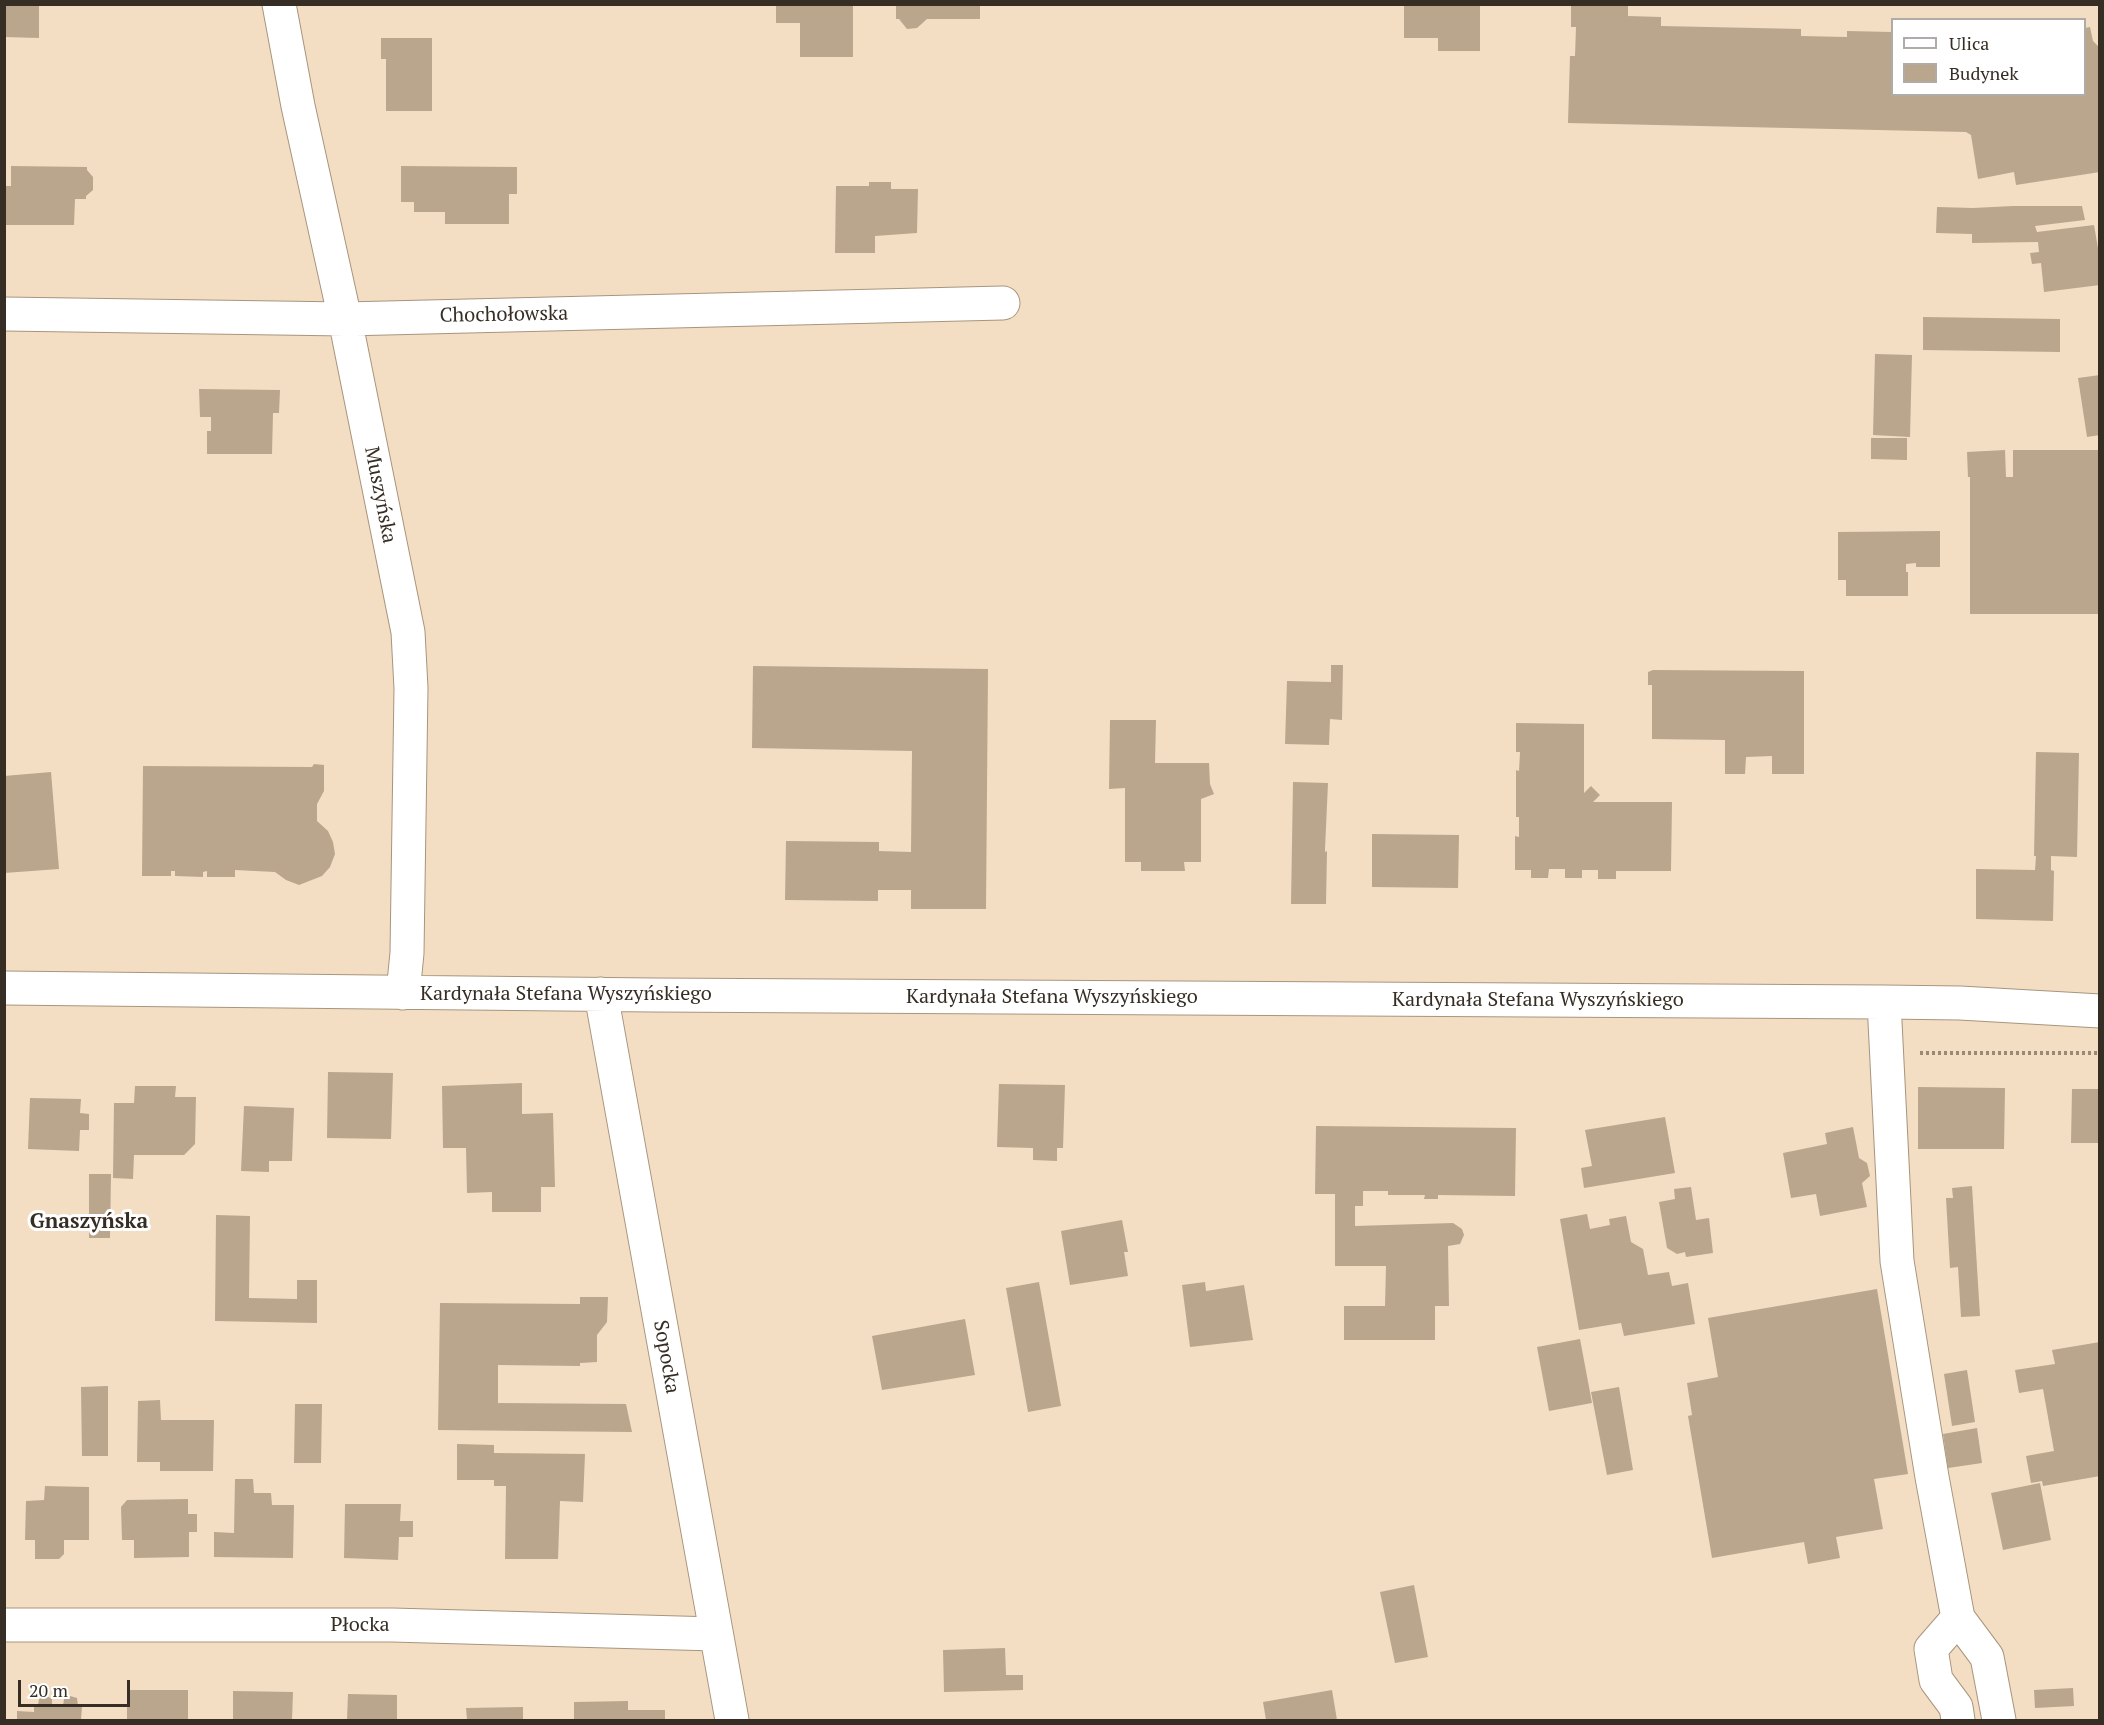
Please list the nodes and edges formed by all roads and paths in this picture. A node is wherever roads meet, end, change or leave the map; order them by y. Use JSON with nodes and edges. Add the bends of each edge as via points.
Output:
{"nodes":[{"id":1,"x":279,"y":4,"type":"edge"},
{"id":2,"x":1004,"y":303,"type":"dead end"},
{"id":3,"x":4,"y":314,"type":"edge"},
{"id":4,"x":345,"y":319,"type":"junction"},
{"id":5,"x":4,"y":988,"type":"edge"},
{"id":6,"x":403,"y":993,"type":"junction"},
{"id":7,"x":601,"y":994,"type":"junction"},
{"id":8,"x":1884,"y":1002,"type":"junction"},
{"id":9,"x":2100,"y":1011,"type":"edge"},
{"id":10,"x":1887,"y":1052,"type":"junction"},
{"id":11,"x":2100,"y":1053,"type":"edge"},
{"id":12,"x":1958,"y":1618,"type":"junction"},
{"id":13,"x":4,"y":1625,"type":"edge"},
{"id":14,"x":715,"y":1634,"type":"junction"},
{"id":15,"x":732,"y":1720,"type":"edge"},
{"id":16,"x":1958,"y":1720,"type":"edge"},
{"id":17,"x":1998,"y":1720,"type":"edge"}],
"edges":[{"from":1,"to":4,"type":"street","name":"Muszyńska"},
{"from":2,"to":4,"type":"street","name":"Chochołowska"},
{"from":3,"to":4,"type":"street","name":"Chochołowska"},
{"from":4,"to":6,"type":"street","name":"Muszyńska","via":[[408,632],[411,700]]},
{"from":5,"to":6,"type":"street","name":"Kardynała Stefana Wyszyńskiego"},
{"from":6,"to":7,"type":"street","name":"Kardynała Stefana Wyszyńskiego"},
{"from":7,"to":8,"type":"street","name":"Kardynała Stefana Wyszyńskiego"},
{"from":7,"to":14,"type":"street","name":"Sopocka"},
{"from":8,"to":9,"type":"street","name":"Kardynała Stefana Wyszyńskiego"},
{"from":8,"to":10,"type":"street"},
{"from":10,"to":11,"type":"path"},
{"from":10,"to":12,"type":"street","via":[[1898,1261]]},
{"from":12,"to":16,"type":"street","via":[[1931,1649],[1936,1680],[1956,1707]]},
{"from":12,"to":17,"type":"street","via":[[1987,1657]]},
{"from":13,"to":14,"type":"street","name":"Płocka","via":[[392,1625]]},
{"from":14,"to":15,"type":"street","name":"Sopocka"}]}
